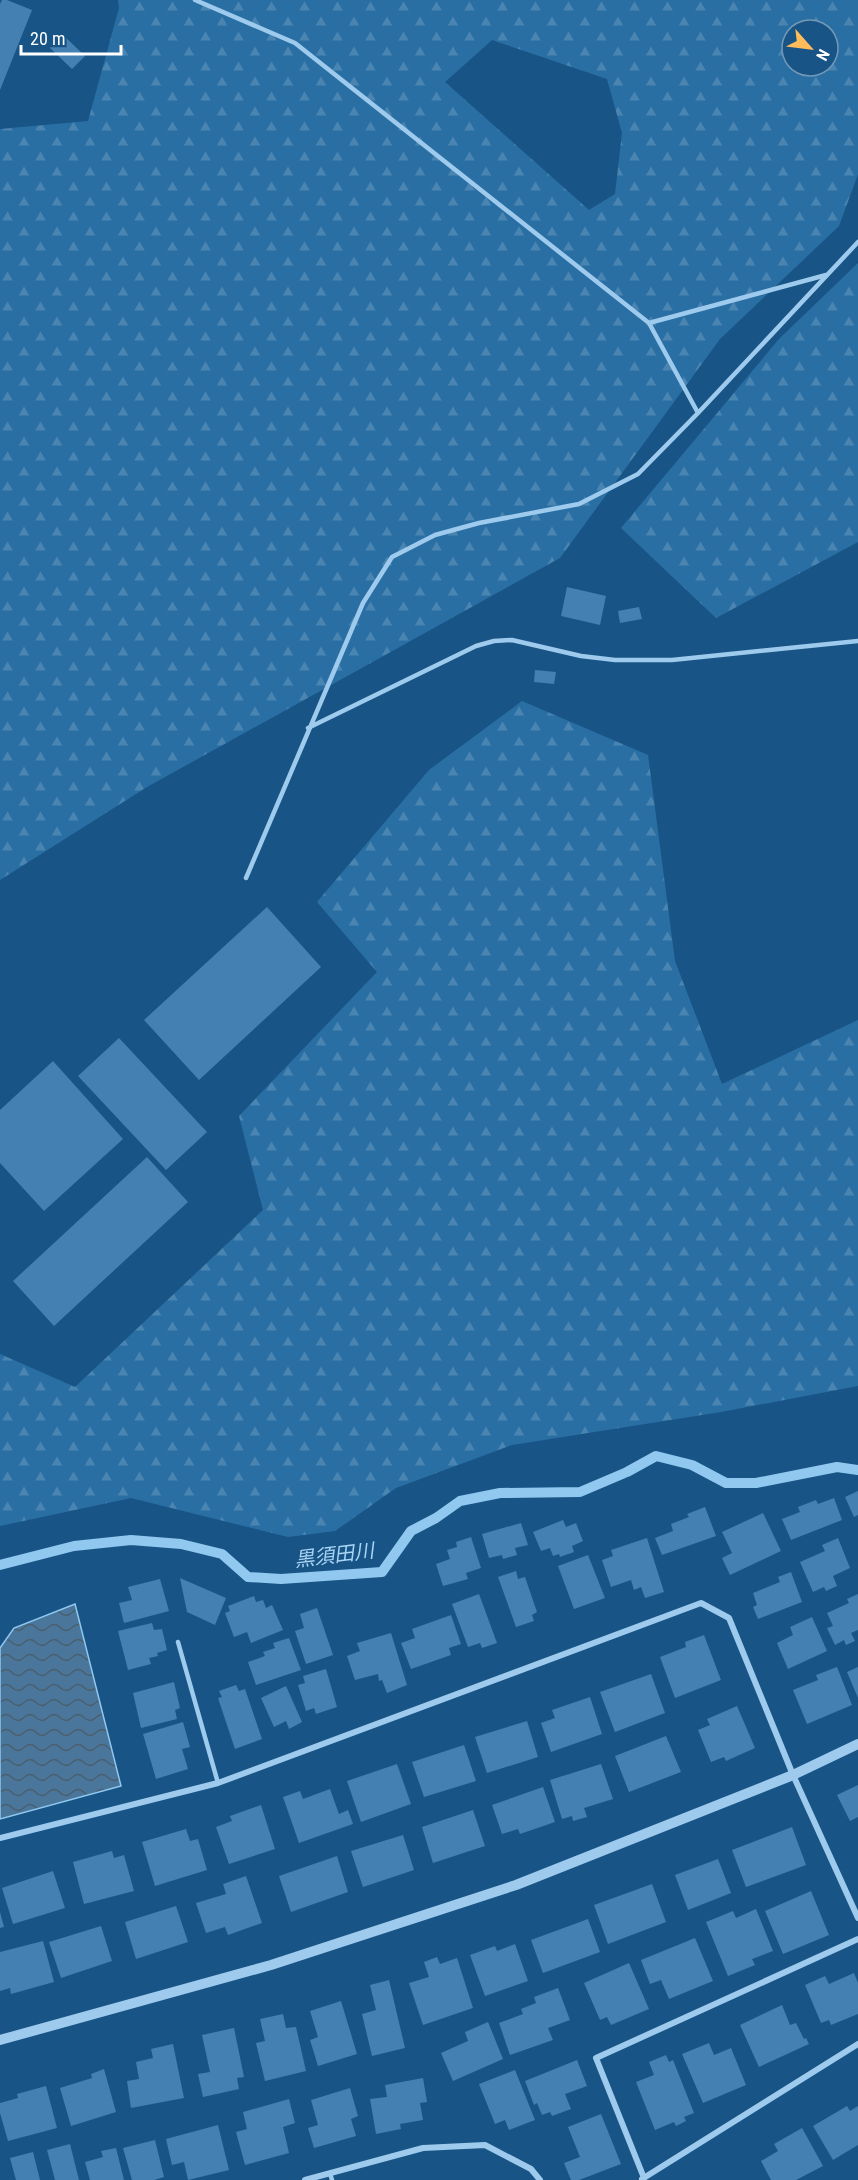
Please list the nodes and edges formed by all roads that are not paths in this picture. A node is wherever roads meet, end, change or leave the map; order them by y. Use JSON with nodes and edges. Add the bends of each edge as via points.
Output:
{"nodes":[{"id":1,"x":195,"y":0,"type":"edge"},
{"id":2,"x":858,"y":242,"type":"edge"},
{"id":3,"x":826,"y":275,"type":"junction"},
{"id":4,"x":648,"y":323,"type":"junction"},
{"id":5,"x":698,"y":413,"type":"junction"},
{"id":6,"x":858,"y":641,"type":"edge"},
{"id":7,"x":308,"y":728,"type":"junction"},
{"id":8,"x":246,"y":878,"type":"dead end"},
{"id":9,"x":177,"y":1642,"type":"dead end"},
{"id":10,"x":858,"y":1744,"type":"edge"},
{"id":11,"x":793,"y":1775,"type":"junction"},
{"id":12,"x":218,"y":1783,"type":"junction"},
{"id":13,"x":0,"y":1838,"type":"edge"},
{"id":14,"x":858,"y":1918,"type":"edge"},
{"id":15,"x":858,"y":1939,"type":"edge"},
{"id":16,"x":0,"y":2040,"type":"edge"},
{"id":17,"x":858,"y":2044,"type":"edge"},
{"id":18,"x":331,"y":2176,"type":"edge"},
{"id":19,"x":642,"y":2179,"type":"edge"},
{"id":20,"x":305,"y":2180,"type":"edge"},
{"id":21,"x":540,"y":2180,"type":"edge"}],
"edges":[{"from":1,"to":4,"type":"lane","via":[[295,43]]},
{"from":2,"to":3,"type":"lane"},
{"from":3,"to":4,"type":"lane"},
{"from":3,"to":5,"type":"lane"},
{"from":4,"to":5,"type":"lane"},
{"from":5,"to":7,"type":"lane","via":[[638,474],[579,504],[435,535],[392,557],[363,603]]},
{"from":6,"to":7,"type":"lane","via":[[672,660],[615,660],[512,640],[494,641],[476,646]]},
{"from":7,"to":8,"type":"lane"},
{"from":9,"to":12,"type":"lane"},
{"from":10,"to":11,"type":"street"},
{"from":11,"to":12,"type":"street","via":[[729,1618],[701,1603]]},
{"from":11,"to":14,"type":"street"},
{"from":11,"to":16,"type":"street","via":[[516,1885],[271,1965]]},
{"from":12,"to":13,"type":"street"},
{"from":15,"to":19,"type":"street","via":[[596,2058]]},
{"from":17,"to":19,"type":"street"},
{"from":18,"to":20,"type":"street"},
{"from":18,"to":21,"type":"street","via":[[423,2148],[485,2145],[531,2169]]}]}
